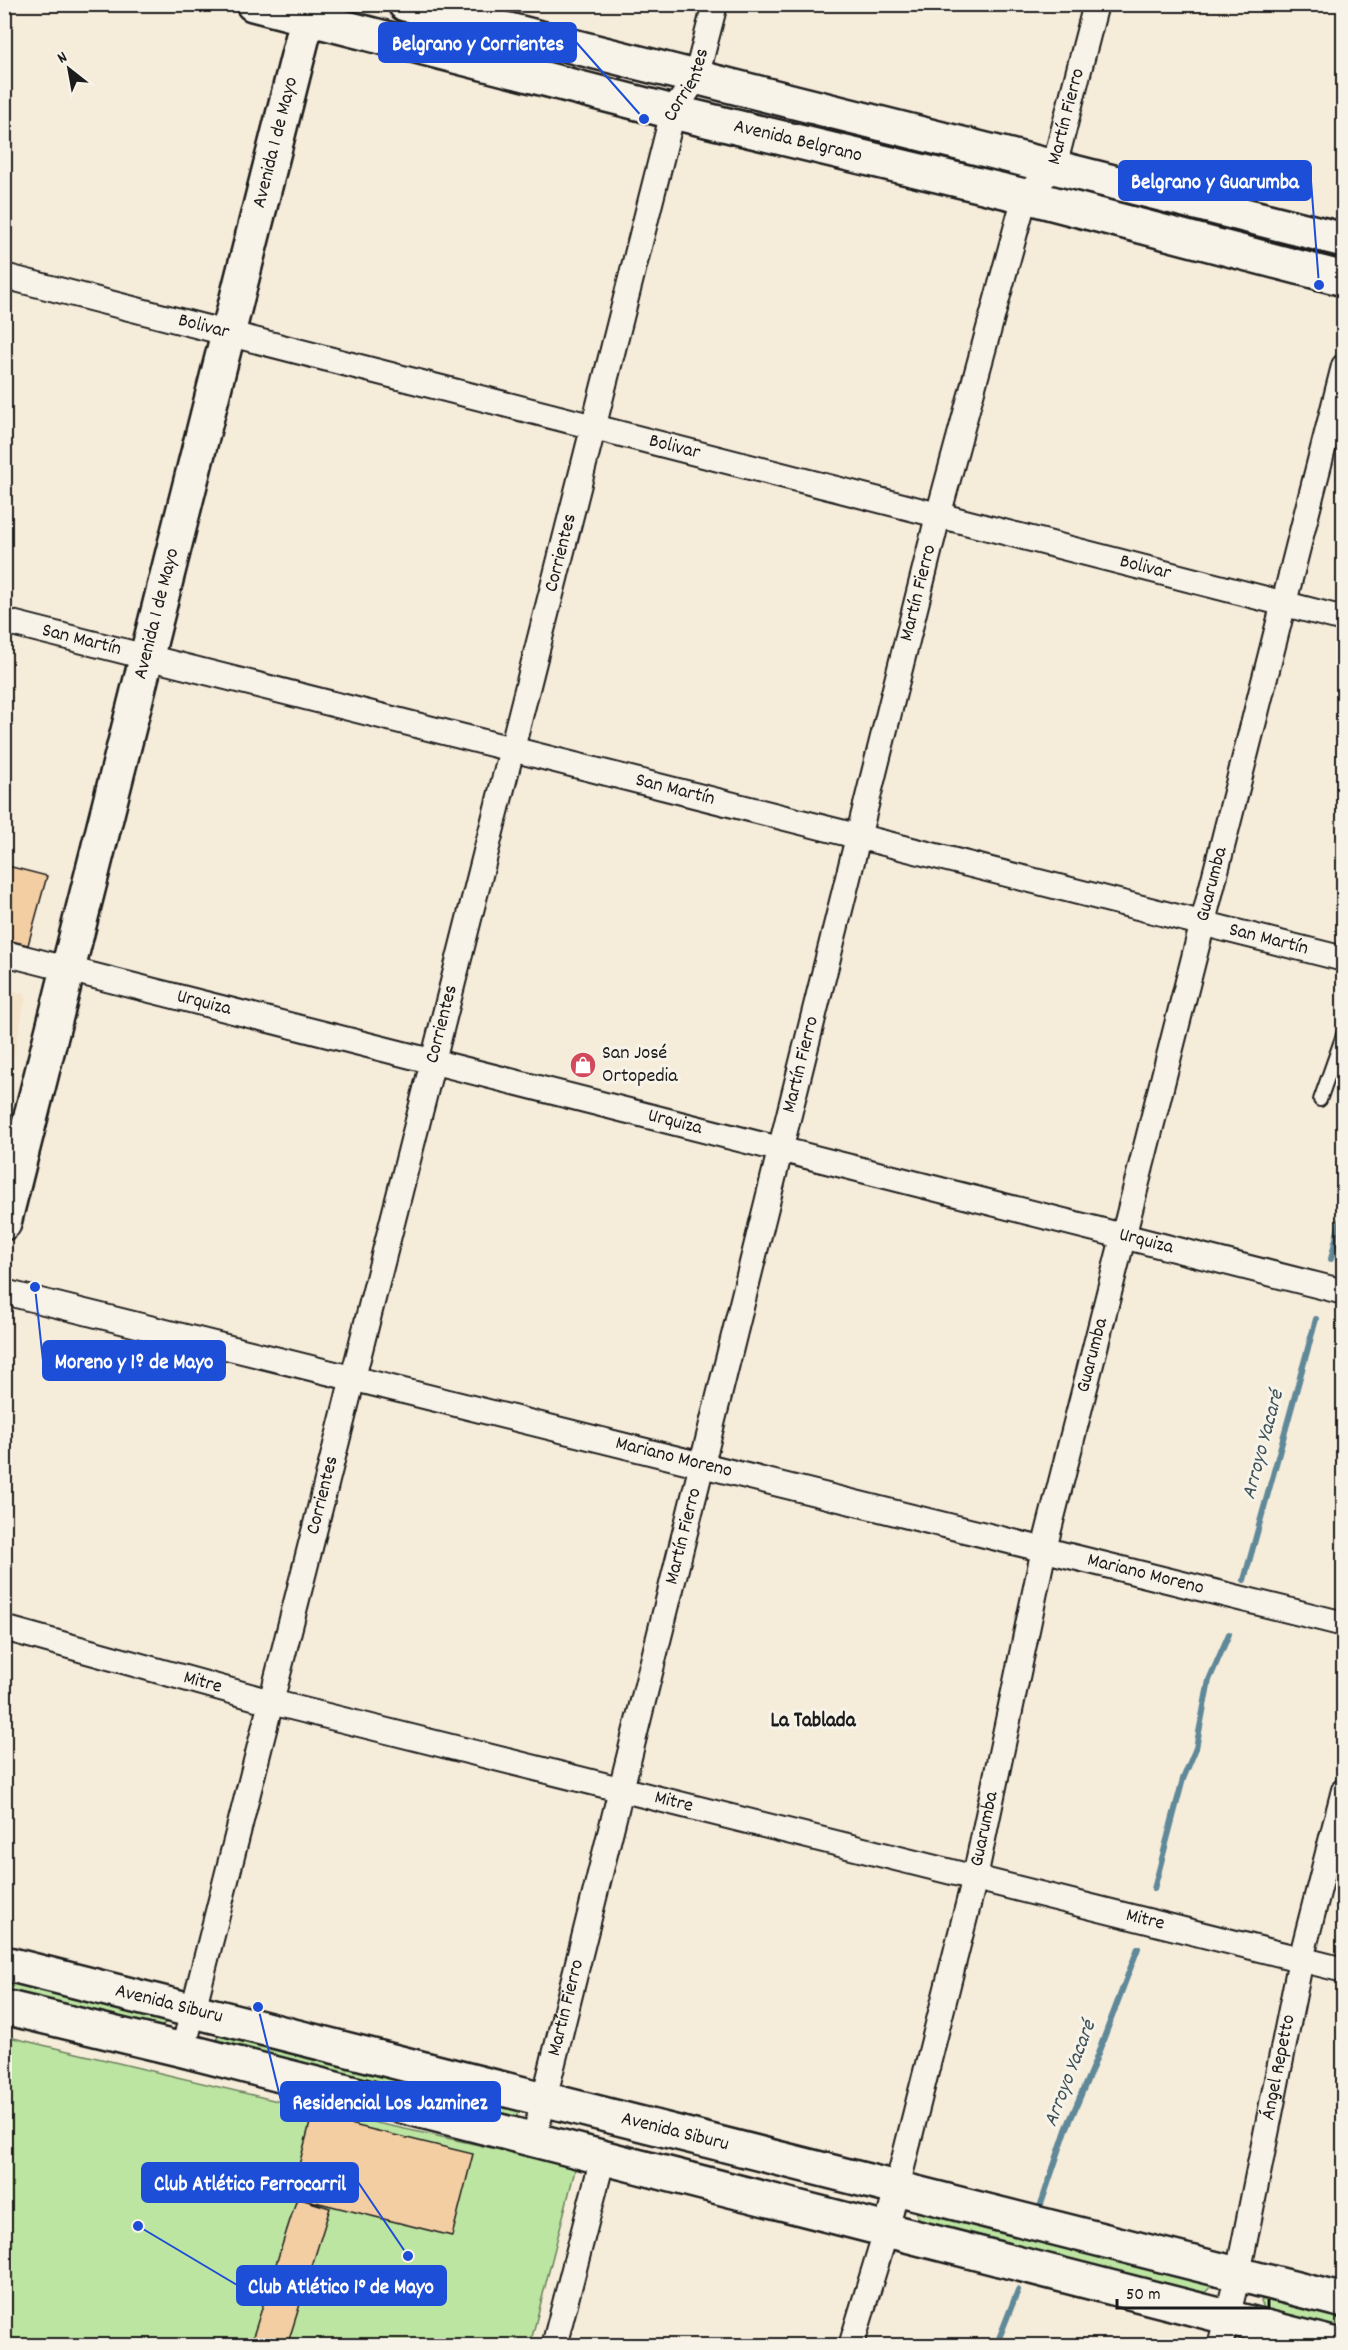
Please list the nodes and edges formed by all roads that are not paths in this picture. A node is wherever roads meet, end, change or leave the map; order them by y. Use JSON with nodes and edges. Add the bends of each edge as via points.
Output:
{"nodes":[{"id":1,"x":253,"y":4,"type":"edge"},
{"id":2,"x":405,"y":4,"type":"edge"},
{"id":3,"x":715,"y":4,"type":"edge"},
{"id":4,"x":1096,"y":4,"type":"edge"},
{"id":5,"x":310,"y":11,"type":"edge"},
{"id":6,"x":696,"y":78,"type":"junction"},
{"id":7,"x":673,"y":112,"type":"junction"},
{"id":8,"x":1054,"y":167,"type":"junction"},
{"id":9,"x":1025,"y":196,"type":"junction"},
{"id":10,"x":1344,"y":240,"type":"edge"},
{"id":11,"x":4,"y":276,"type":"edge"},
{"id":12,"x":1344,"y":279,"type":"edge"},
{"id":13,"x":228,"y":333,"type":"junction"},
{"id":14,"x":1344,"y":366,"type":"edge"},
{"id":15,"x":593,"y":428,"type":"junction"},
{"id":16,"x":938,"y":516,"type":"junction"},
{"id":17,"x":1282,"y":605,"type":"junction"},
{"id":18,"x":1344,"y":620,"type":"edge"},
{"id":19,"x":4,"y":621,"type":"edge"},
{"id":20,"x":147,"y":657,"type":"junction"},
{"id":21,"x":512,"y":749,"type":"junction"},
{"id":22,"x":858,"y":836,"type":"junction"},
{"id":23,"x":1202,"y":923,"type":"junction"},
{"id":24,"x":4,"y":953,"type":"edge"},
{"id":25,"x":1344,"y":959,"type":"edge"},
{"id":26,"x":69,"y":969,"type":"junction"},
{"id":27,"x":1344,"y":1032,"type":"edge"},
{"id":28,"x":433,"y":1061,"type":"junction"},
{"id":29,"x":1320,"y":1100,"type":"dead end"},
{"id":30,"x":780,"y":1149,"type":"junction"},
{"id":31,"x":4,"y":1223,"type":"edge"},
{"id":32,"x":1123,"y":1236,"type":"junction"},
{"id":33,"x":4,"y":1292,"type":"edge"},
{"id":34,"x":1344,"y":1292,"type":"edge"},
{"id":35,"x":353,"y":1378,"type":"junction"},
{"id":36,"x":702,"y":1465,"type":"junction"},
{"id":37,"x":1044,"y":1550,"type":"junction"},
{"id":38,"x":1344,"y":1624,"type":"edge"},
{"id":39,"x":4,"y":1628,"type":"edge"},
{"id":40,"x":271,"y":1702,"type":"junction"},
{"id":41,"x":621,"y":1790,"type":"junction"},
{"id":42,"x":1344,"y":1790,"type":"edge"},
{"id":43,"x":975,"y":1877,"type":"junction"},
{"id":44,"x":1301,"y":1959,"type":"junction"},
{"id":45,"x":4,"y":1964,"type":"edge"},
{"id":46,"x":1344,"y":1970,"type":"edge"},
{"id":47,"x":4,"y":2007,"type":"edge"},
{"id":48,"x":193,"y":2010,"type":"junction"},
{"id":49,"x":183,"y":2050,"type":"junction"},
{"id":50,"x":544,"y":2100,"type":"junction"},
{"id":51,"x":534,"y":2139,"type":"junction"},
{"id":52,"x":603,"y":2157,"type":"junction"},
{"id":53,"x":896,"y":2188,"type":"junction"},
{"id":54,"x":886,"y":2231,"type":"junction"},
{"id":55,"x":1238,"y":2274,"type":"junction"},
{"id":56,"x":1344,"y":2301,"type":"edge"},
{"id":57,"x":1225,"y":2332,"type":"edge"},
{"id":58,"x":554,"y":2346,"type":"edge"},
{"id":59,"x":851,"y":2346,"type":"edge"},
{"id":60,"x":1340,"y":2346,"type":"edge"}],
"edges":[{"from":1,"to":5,"type":"main road","name":"Avenida Belgrano"},
{"from":2,"to":6,"type":"main road","name":"Avenida Belgrano"},
{"from":3,"to":6,"type":"street","name":"Corrientes"},
{"from":4,"to":8,"type":"street","name":"Martín Fierro"},
{"from":5,"to":7,"type":"main road","name":"Avenida Belgrano"},
{"from":5,"to":13,"type":"main road","name":"Avenida 1 de Mayo"},
{"from":6,"to":7,"type":"street","name":"Corrientes"},
{"from":6,"to":8,"type":"main road","name":"Avenida Belgrano"},
{"from":7,"to":9,"type":"main road","name":"Avenida Belgrano"},
{"from":7,"to":15,"type":"street","name":"Corrientes"},
{"from":8,"to":9,"type":"street","name":"Martín Fierro"},
{"from":8,"to":10,"type":"main road","name":"Avenida Belgrano"},
{"from":9,"to":12,"type":"main road","name":"Avenida Belgrano"},
{"from":9,"to":16,"type":"street","name":"Martín Fierro"},
{"from":11,"to":13,"type":"street","name":"Bolivar"},
{"from":13,"to":15,"type":"street","name":"Bolivar"},
{"from":13,"to":20,"type":"main road","name":"Avenida 1 de Mayo"},
{"from":14,"to":17,"type":"street","name":"Guarumba"},
{"from":15,"to":16,"type":"street","name":"Bolivar"},
{"from":15,"to":21,"type":"street","name":"Corrientes"},
{"from":16,"to":17,"type":"street","name":"Bolivar"},
{"from":16,"to":22,"type":"street","name":"Martín Fierro"},
{"from":17,"to":18,"type":"street","name":"Bolivar"},
{"from":17,"to":23,"type":"street","name":"Guarumba"},
{"from":19,"to":20,"type":"street","name":"San Martín"},
{"from":20,"to":21,"type":"street","name":"San Martín"},
{"from":20,"to":26,"type":"main road","name":"Avenida 1 de Mayo"},
{"from":21,"to":22,"type":"street","name":"San Martín"},
{"from":21,"to":28,"type":"street","name":"Corrientes"},
{"from":22,"to":23,"type":"street","name":"San Martín"},
{"from":22,"to":30,"type":"street","name":"Martín Fierro"},
{"from":23,"to":25,"type":"street","name":"San Martín"},
{"from":23,"to":32,"type":"street","name":"Guarumba"},
{"from":24,"to":26,"type":"street","name":"Urquiza"},
{"from":26,"to":28,"type":"street","name":"Urquiza"},
{"from":26,"to":31,"type":"main road","name":"Avenida 1 de Mayo"},
{"from":27,"to":29,"type":"lane"},
{"from":28,"to":30,"type":"street","name":"Urquiza"},
{"from":28,"to":35,"type":"street","name":"Corrientes"},
{"from":30,"to":32,"type":"street","name":"Urquiza"},
{"from":30,"to":36,"type":"street","name":"Martín Fierro"},
{"from":32,"to":34,"type":"street","name":"Urquiza"},
{"from":32,"to":37,"type":"street","name":"Guarumba"},
{"from":33,"to":35,"type":"street","name":"Mariano Moreno"},
{"from":35,"to":36,"type":"street","name":"Mariano Moreno"},
{"from":35,"to":40,"type":"street","name":"Corrientes"},
{"from":36,"to":37,"type":"street","name":"Mariano Moreno"},
{"from":36,"to":41,"type":"street","name":"Martín Fierro"},
{"from":37,"to":38,"type":"street","name":"Mariano Moreno"},
{"from":37,"to":43,"type":"street","name":"Guarumba"},
{"from":39,"to":40,"type":"street","name":"Mitre"},
{"from":40,"to":41,"type":"street","name":"Mitre"},
{"from":40,"to":48,"type":"street","name":"Corrientes"},
{"from":41,"to":43,"type":"street","name":"Mitre"},
{"from":41,"to":50,"type":"street","name":"Martín Fierro"},
{"from":42,"to":44,"type":"street","name":"Ángel Repetto"},
{"from":43,"to":44,"type":"street","name":"Mitre"},
{"from":43,"to":53,"type":"street","name":"Guarumba"},
{"from":44,"to":46,"type":"street","name":"Mitre"},
{"from":44,"to":55,"type":"street","name":"Ángel Repetto"},
{"from":45,"to":48,"type":"main road","name":"Avenida Siburu"},
{"from":47,"to":49,"type":"main road","name":"Avenida Siburu"},
{"from":48,"to":49,"type":"street","name":"Corrientes"},
{"from":48,"to":50,"type":"main road","name":"Avenida Siburu"},
{"from":49,"to":51,"type":"main road","name":"Avenida Siburu"},
{"from":50,"to":51,"type":"street","name":"Martín Fierro"},
{"from":50,"to":53,"type":"main road","name":"Avenida Siburu"},
{"from":51,"to":52,"type":"main road","name":"Avenida Siburu"},
{"from":52,"to":54,"type":"main road","name":"Avenida Siburu"},
{"from":52,"to":58,"type":"street"},
{"from":53,"to":54,"type":"street","name":"Guarumba"},
{"from":53,"to":55,"type":"main road","name":"Avenida Siburu"},
{"from":54,"to":57,"type":"main road","name":"Avenida Siburu"},
{"from":54,"to":59,"type":"street","name":"Guarumba"},
{"from":55,"to":56,"type":"main road","name":"Avenida Siburu"},
{"from":55,"to":57,"type":"street","name":"Ángel Repetto"},
{"from":57,"to":60,"type":"main road","name":"Avenida Siburu"}]}
